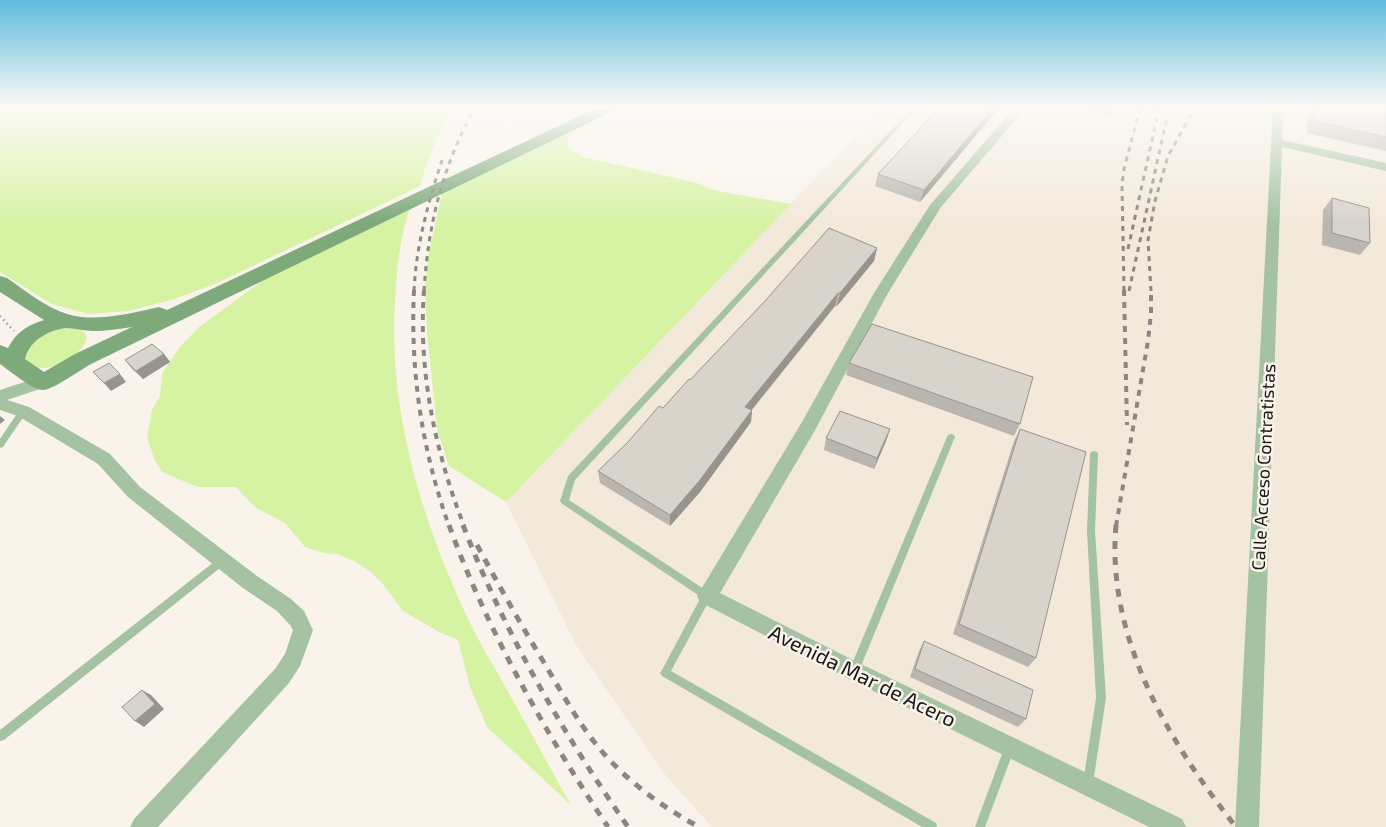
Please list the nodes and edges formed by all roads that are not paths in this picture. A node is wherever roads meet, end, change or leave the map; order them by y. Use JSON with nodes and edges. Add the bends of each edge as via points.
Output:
{"nodes":[{"id":1,"x":527,"y":147,"type":"edge"},
{"id":2,"x":878,"y":147,"type":"edge"},
{"id":3,"x":987,"y":147,"type":"edge"},
{"id":4,"x":1278,"y":147,"type":"edge"},
{"id":5,"x":1294,"y":147,"type":"edge"},
{"id":6,"x":1386,"y":167,"type":"edge"},
{"id":7,"x":0,"y":283,"type":"edge"},
{"id":8,"x":197,"y":305,"type":"junction"},
{"id":9,"x":67,"y":321,"type":"junction"},
{"id":10,"x":91,"y":323,"type":"junction"},
{"id":11,"x":7,"y":358,"type":"edge"},
{"id":12,"x":83,"y":359,"type":"junction"},
{"id":13,"x":43,"y":382,"type":"junction"},
{"id":14,"x":0,"y":396,"type":"edge"},
{"id":15,"x":0,"y":404,"type":"edge"},
{"id":16,"x":23,"y":411,"type":"junction"},
{"id":17,"x":951,"y":437,"type":"dead end"},
{"id":18,"x":0,"y":444,"type":"edge"},
{"id":19,"x":1094,"y":454,"type":"dead end"},
{"id":20,"x":223,"y":560,"type":"junction"},
{"id":21,"x":707,"y":596,"type":"junction"},
{"id":22,"x":854,"y":671,"type":"junction"},
{"id":23,"x":0,"y":736,"type":"edge"},
{"id":24,"x":1010,"y":747,"type":"junction"},
{"id":25,"x":1088,"y":785,"type":"junction"},
{"id":26,"x":142,"y":827,"type":"edge"},
{"id":27,"x":932,"y":827,"type":"edge"},
{"id":28,"x":980,"y":827,"type":"edge"},
{"id":29,"x":1174,"y":827,"type":"edge"},
{"id":30,"x":1247,"y":827,"type":"edge"}],
"edges":[{"from":1,"to":8,"type":"main road"},
{"from":2,"to":21,"type":"lane","name":"Avenida Mar de Acero","via":[[571,478],[564,501]]},
{"from":3,"to":21,"type":"street","via":[[936,205],[881,293],[808,428]]},
{"from":4,"to":30,"type":"street","name":"Calle Acceso Contratistas"},
{"from":5,"to":6,"type":"street"},
{"from":7,"to":9,"type":"main road","via":[[54,317]]},
{"from":8,"to":10,"type":"main road","via":[[137,319]]},
{"from":8,"to":12,"type":"main road"},
{"from":9,"to":10,"type":"main road"},
{"from":9,"to":11,"type":"main road","via":[[43,328],[26,338]]},
{"from":10,"to":12,"type":"main road","via":[[95,338]]},
{"from":11,"to":13,"type":"main road"},
{"from":12,"to":13,"type":"main road"},
{"from":13,"to":14,"type":"street"},
{"from":15,"to":16,"type":"street"},
{"from":16,"to":18,"type":"lane"},
{"from":16,"to":20,"type":"street","via":[[104,459],[134,492]]},
{"from":17,"to":22,"type":"lane"},
{"from":19,"to":25,"type":"lane","via":[[1091,531],[1101,698]]},
{"from":20,"to":23,"type":"lane"},
{"from":20,"to":26,"type":"street","via":[[297,618],[303,630],[299,645],[282,676]]},
{"from":21,"to":22,"type":"street","name":"Avenida Mar de Acero"},
{"from":21,"to":27,"type":"lane","via":[[665,673]]},
{"from":22,"to":24,"type":"street","name":"Avenida Mar de Acero"},
{"from":24,"to":25,"type":"street","name":"Avenida Mar de Acero"},
{"from":24,"to":28,"type":"lane"},
{"from":25,"to":29,"type":"street","name":"Avenida Mar de Acero"}]}
